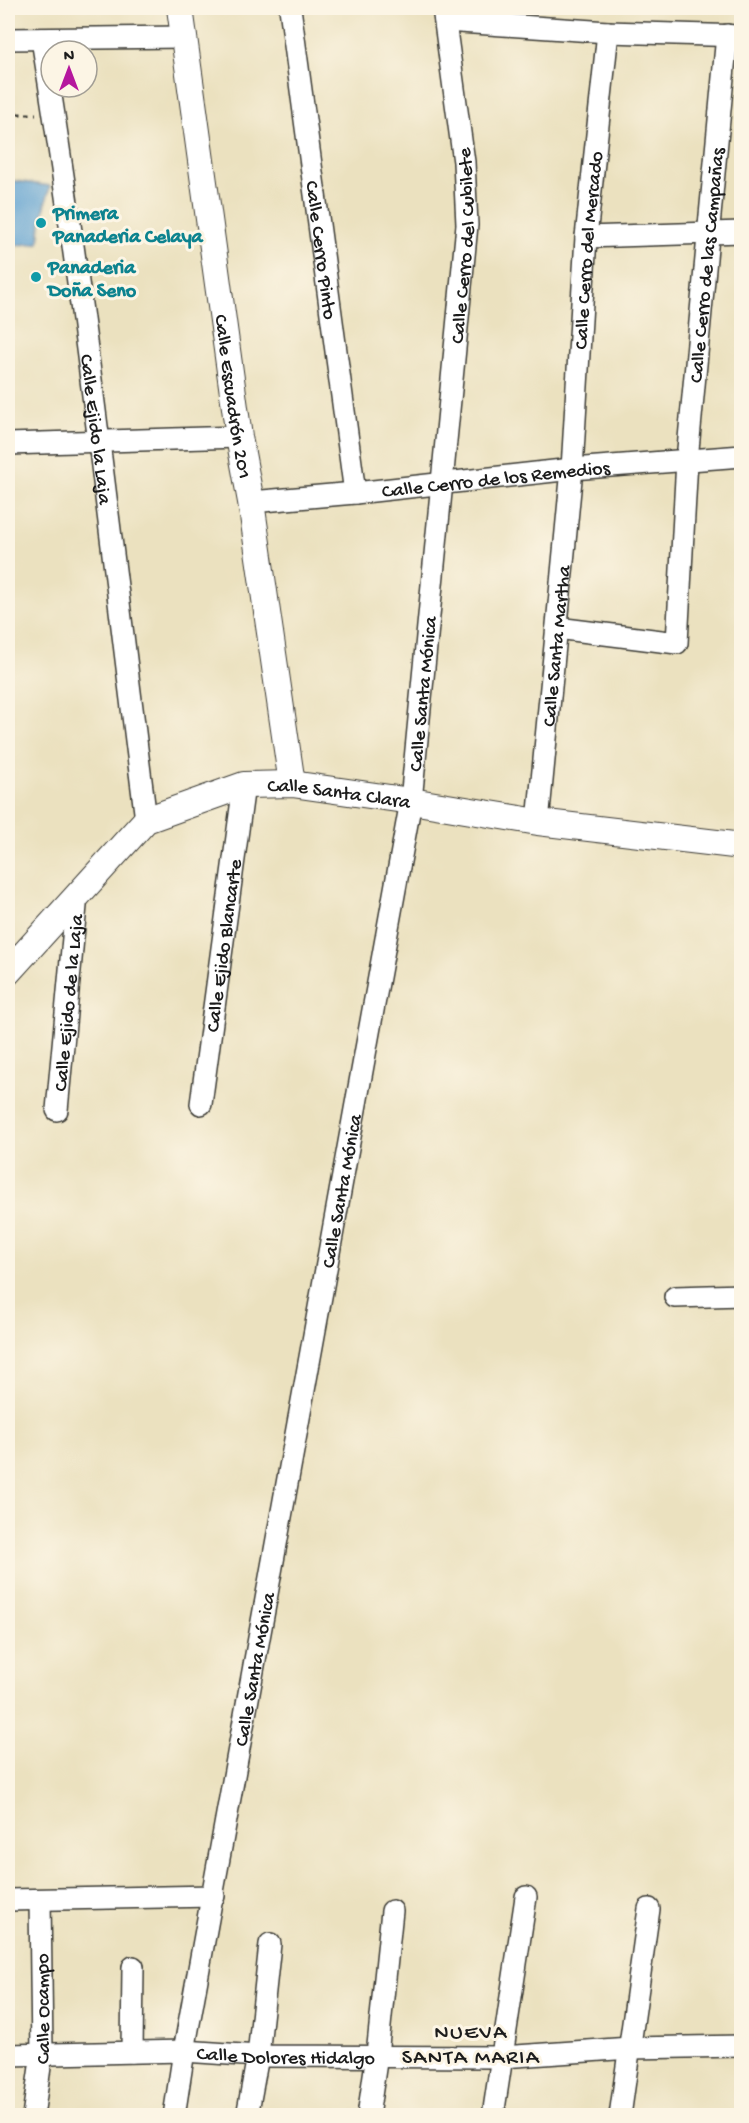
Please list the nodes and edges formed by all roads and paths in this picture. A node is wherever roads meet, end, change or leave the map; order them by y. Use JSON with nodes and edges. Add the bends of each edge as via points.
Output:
{"nodes":[{"id":1,"x":180,"y":8,"type":"edge"},
{"id":2,"x":291,"y":8,"type":"edge"},
{"id":3,"x":444,"y":14,"type":"edge"},
{"id":4,"x":608,"y":32,"type":"junction"},
{"id":5,"x":734,"y":35,"type":"edge"},
{"id":6,"x":184,"y":37,"type":"junction"},
{"id":7,"x":8,"y":39,"type":"edge"},
{"id":8,"x":39,"y":39,"type":"edge"},
{"id":9,"x":42,"y":39,"type":"edge"},
{"id":10,"x":52,"y":99,"type":"edge"},
{"id":11,"x":8,"y":114,"type":"edge"},
{"id":12,"x":54,"y":114,"type":"junction"},
{"id":13,"x":741,"y":232,"type":"edge"},
{"id":14,"x":706,"y":233,"type":"junction"},
{"id":15,"x":586,"y":237,"type":"junction"},
{"id":16,"x":239,"y":437,"type":"junction"},
{"id":17,"x":98,"y":442,"type":"junction"},
{"id":18,"x":8,"y":444,"type":"edge"},
{"id":19,"x":741,"y":456,"type":"edge"},
{"id":20,"x":687,"y":460,"type":"junction"},
{"id":21,"x":572,"y":469,"type":"junction"},
{"id":22,"x":442,"y":482,"type":"junction"},
{"id":23,"x":355,"y":493,"type":"junction"},
{"id":24,"x":251,"y":502,"type":"junction"},
{"id":25,"x":557,"y":628,"type":"junction"},
{"id":26,"x":291,"y":784,"type":"junction"},
{"id":27,"x":244,"y":785,"type":"junction"},
{"id":28,"x":411,"y":801,"type":"junction"},
{"id":29,"x":146,"y":820,"type":"junction"},
{"id":30,"x":538,"y":822,"type":"junction"},
{"id":31,"x":741,"y":846,"type":"edge"},
{"id":32,"x":77,"y":895,"type":"junction"},
{"id":33,"x":8,"y":972,"type":"edge"},
{"id":34,"x":201,"y":1104,"type":"dead end"},
{"id":35,"x":57,"y":1110,"type":"dead end"},
{"id":36,"x":741,"y":1295,"type":"edge"},
{"id":37,"x":675,"y":1297,"type":"dead end"},
{"id":38,"x":214,"y":1896,"type":"junction"},
{"id":39,"x":526,"y":1897,"type":"dead end"},
{"id":40,"x":8,"y":1900,"type":"edge"},
{"id":41,"x":40,"y":1900,"type":"junction"},
{"id":42,"x":649,"y":1909,"type":"dead end"},
{"id":43,"x":392,"y":1911,"type":"dead end"},
{"id":44,"x":270,"y":1944,"type":"dead end"},
{"id":45,"x":133,"y":1968,"type":"dead end"},
{"id":46,"x":741,"y":2046,"type":"edge"},
{"id":47,"x":630,"y":2048,"type":"junction"},
{"id":48,"x":184,"y":2051,"type":"junction"},
{"id":49,"x":132,"y":2052,"type":"junction"},
{"id":50,"x":42,"y":2053,"type":"junction"},
{"id":51,"x":8,"y":2055,"type":"edge"},
{"id":52,"x":376,"y":2055,"type":"junction"},
{"id":53,"x":258,"y":2056,"type":"junction"},
{"id":54,"x":502,"y":2057,"type":"junction"},
{"id":55,"x":33,"y":2115,"type":"edge"},
{"id":56,"x":174,"y":2115,"type":"edge"},
{"id":57,"x":247,"y":2115,"type":"edge"},
{"id":58,"x":368,"y":2115,"type":"edge"},
{"id":59,"x":493,"y":2115,"type":"edge"},
{"id":60,"x":620,"y":2115,"type":"edge"}],
"edges":[{"from":1,"to":6,"type":"street","name":"Calle Escuadrón 201"},
{"from":2,"to":23,"type":"street","name":"Calle Cerro Pinto"},
{"from":3,"to":4,"type":"street"},
{"from":3,"to":22,"type":"street","name":"Calle Cerro del Cubilete","via":[[464,162],[467,225]]},
{"from":4,"to":5,"type":"street"},
{"from":4,"to":15,"type":"street","name":"Calle Cerro del Mercado"},
{"from":5,"to":14,"type":"street","name":"Calle Cerro de las Campañas"},
{"from":6,"to":9,"type":"street"},
{"from":6,"to":16,"type":"street","name":"Calle Escuadrón 201"},
{"from":7,"to":8,"type":"street"},
{"from":10,"to":12,"type":"street","name":"Calle Ejido la Laja"},
{"from":11,"to":12,"type":"path"},
{"from":12,"to":17,"type":"street","name":"Calle Ejido la Laja"},
{"from":13,"to":14,"type":"street"},
{"from":14,"to":15,"type":"street"},
{"from":14,"to":20,"type":"street","name":"Calle Cerro de las Campañas"},
{"from":15,"to":21,"type":"street","name":"Calle Cerro del Mercado"},
{"from":16,"to":17,"type":"street"},
{"from":16,"to":24,"type":"street","name":"Calle Escuadrón 201"},
{"from":17,"to":18,"type":"street"},
{"from":17,"to":29,"type":"street","name":"Calle Ejido la Laja"},
{"from":19,"to":20,"type":"street","name":"Calle Cerro de los Remedios"},
{"from":20,"to":21,"type":"street","name":"Calle Cerro de los Remedios"},
{"from":20,"to":25,"type":"street","name":"Calle Cerro de las Campañas","via":[[677,643]]},
{"from":21,"to":22,"type":"street","name":"Calle Cerro de los Remedios"},
{"from":21,"to":25,"type":"street","name":"Calle Santa Martha"},
{"from":22,"to":23,"type":"street","name":"Calle Cerro de los Remedios"},
{"from":22,"to":28,"type":"street","name":"Calle Santa Mónica"},
{"from":23,"to":24,"type":"street","name":"Calle Cerro de los Remedios"},
{"from":24,"to":26,"type":"street","name":"Calle Escuadrón 201"},
{"from":25,"to":30,"type":"street","name":"Calle Santa Martha"},
{"from":26,"to":27,"type":"street","name":"Calle Santa Clara"},
{"from":26,"to":28,"type":"street","name":"Calle Santa Clara"},
{"from":27,"to":29,"type":"street","name":"Calle Santa Clara"},
{"from":27,"to":34,"type":"street","name":"Calle Ejido Blancarte"},
{"from":28,"to":30,"type":"street","name":"Calle Santa Clara"},
{"from":28,"to":38,"type":"street","name":"Calle Santa Mónica"},
{"from":29,"to":32,"type":"street","name":"Calle Santa Clara"},
{"from":30,"to":31,"type":"street","name":"Calle Santa Clara"},
{"from":32,"to":33,"type":"street","name":"Calle Santa Clara"},
{"from":32,"to":35,"type":"street","name":"Calle Ejido de la Laja"},
{"from":36,"to":37,"type":"street"},
{"from":38,"to":41,"type":"street"},
{"from":38,"to":48,"type":"street","name":"Calle Santa Mónica"},
{"from":39,"to":54,"type":"street"},
{"from":40,"to":41,"type":"street"},
{"from":41,"to":50,"type":"street","name":"Calle Ocampo"},
{"from":42,"to":47,"type":"street"},
{"from":43,"to":52,"type":"street"},
{"from":44,"to":53,"type":"street"},
{"from":45,"to":49,"type":"street"},
{"from":46,"to":47,"type":"street","name":"Calle Dolores Hidalgo"},
{"from":47,"to":54,"type":"street","name":"Calle Dolores Hidalgo"},
{"from":47,"to":60,"type":"street"},
{"from":48,"to":49,"type":"street","name":"Calle Dolores Hidalgo"},
{"from":48,"to":53,"type":"street","name":"Calle Dolores Hidalgo"},
{"from":48,"to":56,"type":"street","name":"Calle Santa Mónica"},
{"from":49,"to":50,"type":"street","name":"Calle Dolores Hidalgo"},
{"from":50,"to":51,"type":"street","name":"Calle Dolores Hidalgo"},
{"from":50,"to":55,"type":"street","name":"Calle Ocampo"},
{"from":52,"to":53,"type":"street","name":"Calle Dolores Hidalgo"},
{"from":52,"to":54,"type":"street","name":"Calle Dolores Hidalgo"},
{"from":52,"to":58,"type":"street"},
{"from":53,"to":57,"type":"street"},
{"from":54,"to":59,"type":"street"}]}
